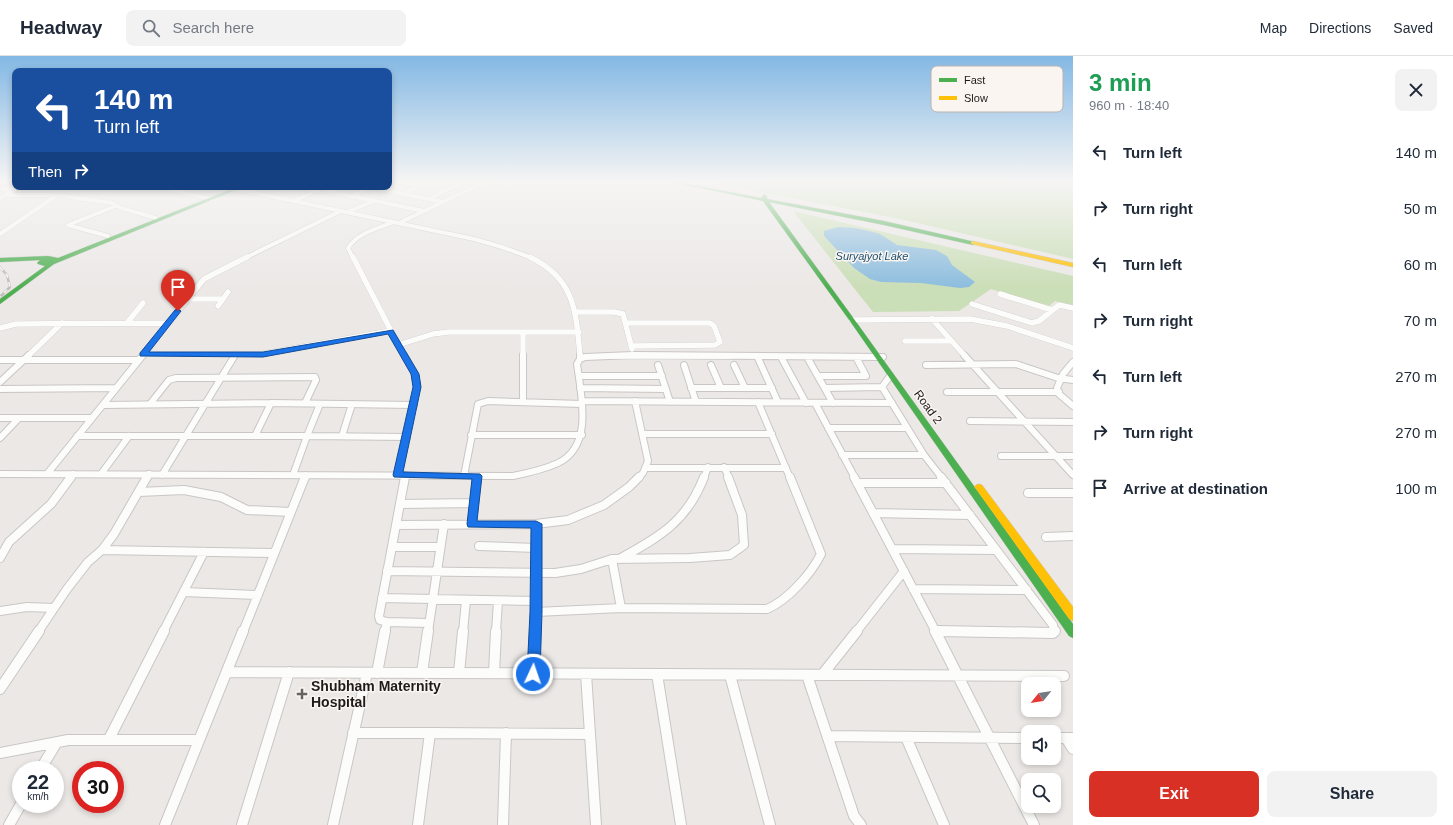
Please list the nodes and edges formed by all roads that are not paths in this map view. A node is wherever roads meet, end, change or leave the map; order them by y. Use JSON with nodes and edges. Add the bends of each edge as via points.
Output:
{"nodes":[{"id":1,"x":25,"y":217,"type":"edge"},
{"id":2,"x":88,"y":217,"type":"edge"},
{"id":3,"x":152,"y":217,"type":"edge"},
{"id":4,"x":159,"y":217,"type":"edge"},
{"id":5,"x":162,"y":217,"type":"edge"},
{"id":6,"x":334,"y":217,"type":"edge"},
{"id":7,"x":368,"y":217,"type":"edge"},
{"id":8,"x":411,"y":217,"type":"edge"},
{"id":9,"x":780,"y":217,"type":"edge"},
{"id":10,"x":855,"y":217,"type":"edge"},
{"id":11,"x":868,"y":217,"type":"edge"},
{"id":12,"x":156,"y":218,"type":"junction"},
{"id":13,"x":397,"y":223,"type":"junction"},
{"id":14,"x":0,"y":229,"type":"edge"},
{"id":15,"x":7,"y":229,"type":"junction"},
{"id":16,"x":0,"y":234,"type":"edge"},
{"id":17,"x":108,"y":236,"type":"junction"},
{"id":18,"x":0,"y":261,"type":"edge"},
{"id":19,"x":49,"y":261,"type":"junction"},
{"id":20,"x":1073,"y":261,"type":"edge"},
{"id":21,"x":1073,"y":265,"type":"edge"},
{"id":22,"x":15,"y":287,"type":"junction"},
{"id":23,"x":228,"y":292,"type":"dead end"},
{"id":24,"x":1000,"y":294,"type":"dead end"},
{"id":25,"x":0,"y":296,"type":"edge"},
{"id":26,"x":187,"y":299,"type":"junction"},
{"id":27,"x":223,"y":299,"type":"junction"},
{"id":28,"x":0,"y":302,"type":"edge"},
{"id":29,"x":143,"y":303,"type":"dead end"},
{"id":30,"x":972,"y":304,"type":"dead end"},
{"id":31,"x":218,"y":306,"type":"dead end"},
{"id":32,"x":1073,"y":308,"type":"edge"},
{"id":33,"x":1052,"y":310,"type":"junction"},
{"id":34,"x":575,"y":312,"type":"junction"},
{"id":35,"x":932,"y":319,"type":"junction"},
{"id":36,"x":854,"y":320,"type":"junction"},
{"id":37,"x":62,"y":323,"type":"junction"},
{"id":38,"x":127,"y":323,"type":"junction"},
{"id":39,"x":168,"y":323,"type":"junction"},
{"id":40,"x":626,"y":323,"type":"junction"},
{"id":41,"x":0,"y":328,"type":"edge"},
{"id":42,"x":390,"y":331,"type":"junction"},
{"id":43,"x":523,"y":332,"type":"junction"},
{"id":44,"x":579,"y":332,"type":"junction"},
{"id":45,"x":905,"y":341,"type":"dead end"},
{"id":46,"x":951,"y":341,"type":"junction"},
{"id":47,"x":398,"y":345,"type":"junction"},
{"id":48,"x":631,"y":346,"type":"junction"},
{"id":49,"x":1073,"y":348,"type":"edge"},
{"id":50,"x":143,"y":354,"type":"junction"},
{"id":51,"x":235,"y":354,"type":"junction"},
{"id":52,"x":633,"y":355,"type":"junction"},
{"id":53,"x":757,"y":356,"type":"junction"},
{"id":54,"x":781,"y":356,"type":"junction"},
{"id":55,"x":807,"y":357,"type":"junction"},
{"id":56,"x":856,"y":357,"type":"junction"},
{"id":57,"x":880,"y":357,"type":"junction"},
{"id":58,"x":580,"y":358,"type":"junction"},
{"id":59,"x":0,"y":360,"type":"edge"},
{"id":60,"x":23,"y":360,"type":"junction"},
{"id":61,"x":138,"y":360,"type":"junction"},
{"id":62,"x":1073,"y":362,"type":"edge"},
{"id":63,"x":684,"y":364,"type":"dead end"},
{"id":64,"x":658,"y":365,"type":"dead end"},
{"id":65,"x":711,"y":365,"type":"dead end"},
{"id":66,"x":734,"y":365,"type":"dead end"},
{"id":67,"x":926,"y":365,"type":"dead end"},
{"id":68,"x":973,"y":365,"type":"junction"},
{"id":69,"x":579,"y":376,"type":"junction"},
{"id":70,"x":662,"y":376,"type":"junction"},
{"id":71,"x":818,"y":376,"type":"junction"},
{"id":72,"x":890,"y":376,"type":"junction"},
{"id":73,"x":222,"y":378,"type":"junction"},
{"id":74,"x":1060,"y":379,"type":"junction"},
{"id":75,"x":1073,"y":380,"type":"edge"},
{"id":76,"x":0,"y":382,"type":"edge"},
{"id":77,"x":882,"y":387,"type":"junction"},
{"id":78,"x":0,"y":388,"type":"edge"},
{"id":79,"x":116,"y":388,"type":"junction"},
{"id":80,"x":580,"y":388,"type":"junction"},
{"id":81,"x":691,"y":388,"type":"junction"},
{"id":82,"x":721,"y":388,"type":"junction"},
{"id":83,"x":745,"y":388,"type":"junction"},
{"id":84,"x":772,"y":388,"type":"junction"},
{"id":85,"x":825,"y":388,"type":"junction"},
{"id":86,"x":666,"y":389,"type":"junction"},
{"id":87,"x":947,"y":392,"type":"dead end"},
{"id":88,"x":998,"y":392,"type":"junction"},
{"id":89,"x":1059,"y":392,"type":"junction"},
{"id":90,"x":635,"y":401,"type":"junction"},
{"id":91,"x":523,"y":402,"type":"junction"},
{"id":92,"x":583,"y":402,"type":"junction"},
{"id":93,"x":670,"y":402,"type":"junction"},
{"id":94,"x":696,"y":402,"type":"junction"},
{"id":95,"x":758,"y":402,"type":"junction"},
{"id":96,"x":778,"y":402,"type":"junction"},
{"id":97,"x":271,"y":403,"type":"junction"},
{"id":98,"x":810,"y":403,"type":"junction"},
{"id":99,"x":833,"y":403,"type":"junction"},
{"id":100,"x":892,"y":403,"type":"junction"},
{"id":101,"x":150,"y":404,"type":"junction"},
{"id":102,"x":206,"y":404,"type":"junction"},
{"id":103,"x":305,"y":404,"type":"junction"},
{"id":104,"x":320,"y":404,"type":"junction"},
{"id":105,"x":352,"y":404,"type":"junction"},
{"id":106,"x":103,"y":405,"type":"junction"},
{"id":107,"x":414,"y":405,"type":"junction"},
{"id":108,"x":1073,"y":406,"type":"edge"},
{"id":109,"x":0,"y":418,"type":"edge"},
{"id":110,"x":19,"y":418,"type":"junction"},
{"id":111,"x":92,"y":418,"type":"junction"},
{"id":112,"x":970,"y":421,"type":"dead end"},
{"id":113,"x":1025,"y":422,"type":"junction"},
{"id":114,"x":1073,"y":422,"type":"edge"},
{"id":115,"x":828,"y":428,"type":"junction"},
{"id":116,"x":907,"y":428,"type":"junction"},
{"id":117,"x":642,"y":434,"type":"junction"},
{"id":118,"x":772,"y":434,"type":"junction"},
{"id":119,"x":471,"y":435,"type":"junction"},
{"id":120,"x":582,"y":435,"type":"junction"},
{"id":121,"x":77,"y":436,"type":"junction"},
{"id":122,"x":128,"y":436,"type":"junction"},
{"id":123,"x":186,"y":436,"type":"junction"},
{"id":124,"x":255,"y":436,"type":"junction"},
{"id":125,"x":307,"y":436,"type":"junction"},
{"id":126,"x":342,"y":436,"type":"junction"},
{"id":127,"x":407,"y":437,"type":"junction"},
{"id":128,"x":0,"y":438,"type":"edge"},
{"id":129,"x":924,"y":454,"type":"junction"},
{"id":130,"x":842,"y":455,"type":"junction"},
{"id":131,"x":1001,"y":456,"type":"dead end"},
{"id":132,"x":1056,"y":456,"type":"junction"},
{"id":133,"x":1073,"y":456,"type":"edge"},
{"id":134,"x":708,"y":467,"type":"junction"},
{"id":135,"x":724,"y":467,"type":"junction"},
{"id":136,"x":646,"y":468,"type":"junction"},
{"id":137,"x":786,"y":468,"type":"junction"},
{"id":138,"x":0,"y":474,"type":"edge"},
{"id":139,"x":47,"y":474,"type":"junction"},
{"id":140,"x":73,"y":474,"type":"junction"},
{"id":141,"x":101,"y":474,"type":"junction"},
{"id":142,"x":149,"y":474,"type":"junction"},
{"id":143,"x":162,"y":474,"type":"junction"},
{"id":144,"x":293,"y":475,"type":"junction"},
{"id":145,"x":306,"y":475,"type":"junction"},
{"id":146,"x":402,"y":475,"type":"junction"},
{"id":147,"x":1073,"y":475,"type":"edge"},
{"id":148,"x":464,"y":476,"type":"junction"},
{"id":149,"x":477,"y":476,"type":"junction"},
{"id":150,"x":857,"y":483,"type":"junction"},
{"id":151,"x":946,"y":483,"type":"junction"},
{"id":152,"x":139,"y":492,"type":"junction"},
{"id":153,"x":1028,"y":493,"type":"dead end"},
{"id":154,"x":1073,"y":493,"type":"edge"},
{"id":155,"x":474,"y":503,"type":"junction"},
{"id":156,"x":400,"y":504,"type":"junction"},
{"id":157,"x":291,"y":512,"type":"junction"},
{"id":158,"x":873,"y":513,"type":"junction"},
{"id":159,"x":970,"y":515,"type":"junction"},
{"id":160,"x":444,"y":524,"type":"junction"},
{"id":161,"x":472,"y":524,"type":"junction"},
{"id":162,"x":536,"y":524,"type":"junction"},
{"id":163,"x":396,"y":525,"type":"junction"},
{"id":164,"x":1046,"y":536,"type":"dead end"},
{"id":165,"x":1073,"y":536,"type":"edge"},
{"id":166,"x":479,"y":546,"type":"dead end"},
{"id":167,"x":392,"y":547,"type":"junction"},
{"id":168,"x":440,"y":547,"type":"junction"},
{"id":169,"x":536,"y":548,"type":"junction"},
{"id":170,"x":894,"y":549,"type":"junction"},
{"id":171,"x":102,"y":550,"type":"junction"},
{"id":172,"x":996,"y":550,"type":"junction"},
{"id":173,"x":204,"y":552,"type":"junction"},
{"id":174,"x":274,"y":553,"type":"junction"},
{"id":175,"x":0,"y":558,"type":"edge"},
{"id":176,"x":616,"y":559,"type":"junction"},
{"id":177,"x":387,"y":571,"type":"junction"},
{"id":178,"x":904,"y":571,"type":"junction"},
{"id":179,"x":437,"y":572,"type":"junction"},
{"id":180,"x":536,"y":573,"type":"junction"},
{"id":181,"x":914,"y":589,"type":"junction"},
{"id":182,"x":1027,"y":590,"type":"junction"},
{"id":183,"x":184,"y":592,"type":"junction"},
{"id":184,"x":258,"y":595,"type":"junction"},
{"id":185,"x":382,"y":598,"type":"junction"},
{"id":186,"x":433,"y":598,"type":"junction"},
{"id":187,"x":466,"y":600,"type":"junction"},
{"id":188,"x":498,"y":601,"type":"junction"},
{"id":189,"x":536,"y":601,"type":"junction"},
{"id":190,"x":54,"y":608,"type":"junction"},
{"id":191,"x":621,"y":608,"type":"junction"},
{"id":192,"x":0,"y":611,"type":"edge"},
{"id":193,"x":536,"y":612,"type":"junction"},
{"id":194,"x":1073,"y":616,"type":"edge"},
{"id":195,"x":387,"y":622,"type":"junction"},
{"id":196,"x":429,"y":623,"type":"junction"},
{"id":197,"x":936,"y":631,"type":"junction"},
{"id":198,"x":1073,"y":633,"type":"edge"},
{"id":199,"x":227,"y":672,"type":"junction"},
{"id":200,"x":289,"y":672,"type":"junction"},
{"id":201,"x":372,"y":673,"type":"junction"},
{"id":202,"x":422,"y":673,"type":"junction"},
{"id":203,"x":459,"y":673,"type":"junction"},
{"id":204,"x":494,"y":673,"type":"junction"},
{"id":205,"x":533,"y":674,"type":"junction"},
{"id":206,"x":586,"y":674,"type":"junction"},
{"id":207,"x":657,"y":674,"type":"junction"},
{"id":208,"x":730,"y":675,"type":"junction"},
{"id":209,"x":807,"y":675,"type":"junction"},
{"id":210,"x":822,"y":675,"type":"junction"},
{"id":211,"x":959,"y":676,"type":"junction"},
{"id":212,"x":1064,"y":676,"type":"dead end"},
{"id":213,"x":0,"y":689,"type":"edge"},
{"id":214,"x":354,"y":733,"type":"junction"},
{"id":215,"x":430,"y":733,"type":"junction"},
{"id":216,"x":506,"y":733,"type":"junction"},
{"id":217,"x":590,"y":734,"type":"junction"},
{"id":218,"x":828,"y":736,"type":"junction"},
{"id":219,"x":906,"y":737,"type":"junction"},
{"id":220,"x":989,"y":738,"type":"junction"},
{"id":221,"x":1021,"y":738,"type":"edge"},
{"id":222,"x":1070,"y":738,"type":"edge"},
{"id":223,"x":109,"y":739,"type":"junction"},
{"id":224,"x":199,"y":740,"type":"junction"},
{"id":225,"x":57,"y":742,"type":"junction"},
{"id":226,"x":1073,"y":750,"type":"edge"},
{"id":227,"x":0,"y":753,"type":"edge"},
{"id":228,"x":45,"y":761,"type":"edge"},
{"id":229,"x":16,"y":813,"type":"edge"},
{"id":230,"x":9,"y":825,"type":"edge"},
{"id":231,"x":165,"y":825,"type":"edge"},
{"id":232,"x":242,"y":825,"type":"edge"},
{"id":233,"x":333,"y":825,"type":"edge"},
{"id":234,"x":418,"y":825,"type":"edge"},
{"id":235,"x":503,"y":825,"type":"edge"},
{"id":236,"x":596,"y":825,"type":"edge"},
{"id":237,"x":681,"y":825,"type":"edge"},
{"id":238,"x":770,"y":825,"type":"edge"},
{"id":239,"x":861,"y":825,"type":"edge"},
{"id":240,"x":944,"y":825,"type":"edge"},
{"id":241,"x":1034,"y":825,"type":"edge"}],
"edges":[{"from":1,"to":15,"type":"street"},
{"from":2,"to":17,"type":"street","via":[[68,225]]},
{"from":3,"to":12,"type":"street"},
{"from":4,"to":12,"type":"main road"},
{"from":5,"to":19,"type":"main road"},
{"from":6,"to":26,"type":"street","via":[[204,279]]},
{"from":7,"to":13,"type":"street"},
{"from":8,"to":13,"type":"street"},
{"from":9,"to":36,"type":"main road","name":"Road 2"},
{"from":10,"to":21,"type":"main road"},
{"from":11,"to":20,"type":"main road"},
{"from":12,"to":17,"type":"main road"},
{"from":13,"to":34,"type":"street","via":[[491,244],[539,262],[564,283]]},
{"from":13,"to":42,"type":"street","via":[[356,239],[348,248]]},
{"from":14,"to":15,"type":"street"},
{"from":15,"to":16,"type":"street"},
{"from":17,"to":19,"type":"main road"},
{"from":18,"to":19,"type":"main road"},
{"from":19,"to":22,"type":"main road"},
{"from":22,"to":25,"type":"main road"},
{"from":22,"to":28,"type":"main road"},
{"from":23,"to":27,"type":"street"},
{"from":24,"to":33,"type":"street"},
{"from":26,"to":27,"type":"street"},
{"from":26,"to":39,"type":"street"},
{"from":27,"to":31,"type":"street"},
{"from":29,"to":38,"type":"street"},
{"from":30,"to":33,"type":"street","via":[[1032,323],[1040,321]]},
{"from":32,"to":33,"type":"street","via":[[1059,305]]},
{"from":34,"to":40,"type":"street","via":[[619,312],[623,314]]},
{"from":34,"to":44,"type":"street"},
{"from":35,"to":36,"type":"street"},
{"from":35,"to":46,"type":"street"},
{"from":35,"to":49,"type":"street","via":[[988,321]]},
{"from":36,"to":57,"type":"main road","name":"Road 2"},
{"from":37,"to":38,"type":"street"},
{"from":37,"to":41,"type":"street","via":[[11,324]]},
{"from":37,"to":60,"type":"street"},
{"from":38,"to":39,"type":"street"},
{"from":39,"to":50,"type":"street"},
{"from":40,"to":48,"type":"street"},
{"from":40,"to":48,"type":"street","via":[[710,323],[714,326],[720,342],[715,346]]},
{"from":42,"to":47,"type":"street"},
{"from":42,"to":51,"type":"street","via":[[278,352]]},
{"from":43,"to":44,"type":"street"},
{"from":43,"to":47,"type":"street","via":[[449,332],[432,334]]},
{"from":43,"to":91,"type":"street"},
{"from":44,"to":58,"type":"street"},
{"from":45,"to":46,"type":"street"},
{"from":46,"to":68,"type":"street"},
{"from":47,"to":107,"type":"street","via":[[415,374],[417,387]]},
{"from":48,"to":52,"type":"street"},
{"from":50,"to":51,"type":"street"},
{"from":50,"to":61,"type":"street"},
{"from":51,"to":73,"type":"street"},
{"from":52,"to":53,"type":"street"},
{"from":52,"to":58,"type":"street"},
{"from":53,"to":54,"type":"street"},
{"from":53,"to":84,"type":"street"},
{"from":54,"to":55,"type":"street"},
{"from":54,"to":98,"type":"street"},
{"from":55,"to":56,"type":"street"},
{"from":55,"to":71,"type":"street"},
{"from":56,"to":57,"type":"street"},
{"from":56,"to":71,"type":"street","via":[[866,376]]},
{"from":57,"to":72,"type":"main road","name":"Road 2"},
{"from":57,"to":194,"type":"main road","name":"Road 2"},
{"from":58,"to":69,"type":"street","via":[[577,364]]},
{"from":59,"to":60,"type":"street"},
{"from":60,"to":61,"type":"street"},
{"from":60,"to":76,"type":"street"},
{"from":61,"to":79,"type":"street"},
{"from":62,"to":74,"type":"street"},
{"from":63,"to":81,"type":"street"},
{"from":64,"to":70,"type":"street"},
{"from":65,"to":82,"type":"street"},
{"from":66,"to":83,"type":"street"},
{"from":67,"to":68,"type":"street"},
{"from":68,"to":74,"type":"street","via":[[1023,365]]},
{"from":68,"to":88,"type":"street"},
{"from":69,"to":70,"type":"street"},
{"from":69,"to":80,"type":"street"},
{"from":70,"to":86,"type":"street"},
{"from":71,"to":85,"type":"street"},
{"from":72,"to":77,"type":"street"},
{"from":72,"to":198,"type":"main road","name":"Road 2"},
{"from":73,"to":101,"type":"street","via":[[171,379]]},
{"from":73,"to":102,"type":"street"},
{"from":73,"to":103,"type":"street","via":[[315,377]]},
{"from":74,"to":75,"type":"street"},
{"from":74,"to":89,"type":"street","via":[[1057,388]]},
{"from":77,"to":85,"type":"street"},
{"from":77,"to":100,"type":"street"},
{"from":78,"to":79,"type":"street"},
{"from":79,"to":106,"type":"street"},
{"from":80,"to":86,"type":"street"},
{"from":80,"to":92,"type":"street"},
{"from":81,"to":82,"type":"street"},
{"from":81,"to":94,"type":"street"},
{"from":82,"to":83,"type":"street"},
{"from":83,"to":84,"type":"street"},
{"from":84,"to":96,"type":"street"},
{"from":85,"to":99,"type":"street"},
{"from":86,"to":93,"type":"street"},
{"from":87,"to":88,"type":"street"},
{"from":88,"to":89,"type":"street"},
{"from":88,"to":113,"type":"street"},
{"from":89,"to":108,"type":"street"},
{"from":90,"to":92,"type":"street"},
{"from":90,"to":93,"type":"street"},
{"from":90,"to":117,"type":"street"},
{"from":91,"to":92,"type":"street"},
{"from":91,"to":119,"type":"street","via":[[488,401],[478,404]]},
{"from":92,"to":120,"type":"street"},
{"from":93,"to":94,"type":"street"},
{"from":94,"to":95,"type":"street"},
{"from":95,"to":96,"type":"street"},
{"from":95,"to":118,"type":"street"},
{"from":96,"to":98,"type":"street"},
{"from":97,"to":102,"type":"street"},
{"from":97,"to":103,"type":"street"},
{"from":97,"to":124,"type":"street"},
{"from":98,"to":99,"type":"street"},
{"from":98,"to":115,"type":"street"},
{"from":99,"to":100,"type":"street"},
{"from":100,"to":116,"type":"street"},
{"from":101,"to":102,"type":"street"},
{"from":101,"to":106,"type":"street"},
{"from":102,"to":123,"type":"street"},
{"from":103,"to":104,"type":"street"},
{"from":104,"to":105,"type":"street"},
{"from":104,"to":125,"type":"street"},
{"from":105,"to":107,"type":"street"},
{"from":105,"to":126,"type":"street"},
{"from":106,"to":111,"type":"street"},
{"from":107,"to":127,"type":"street"},
{"from":109,"to":110,"type":"street"},
{"from":110,"to":111,"type":"street"},
{"from":110,"to":128,"type":"street"},
{"from":111,"to":121,"type":"street"},
{"from":112,"to":113,"type":"street"},
{"from":113,"to":114,"type":"street"},
{"from":113,"to":132,"type":"street"},
{"from":115,"to":116,"type":"street"},
{"from":115,"to":130,"type":"street"},
{"from":116,"to":129,"type":"street"},
{"from":117,"to":118,"type":"street"},
{"from":117,"to":136,"type":"street","via":[[648,461]]},
{"from":118,"to":137,"type":"street"},
{"from":119,"to":120,"type":"street"},
{"from":119,"to":148,"type":"street"},
{"from":120,"to":149,"type":"street","via":[[577,448],[568,457],[545,469],[513,476]]},
{"from":121,"to":122,"type":"street"},
{"from":121,"to":139,"type":"street"},
{"from":122,"to":123,"type":"street"},
{"from":122,"to":141,"type":"street"},
{"from":123,"to":124,"type":"street"},
{"from":123,"to":143,"type":"street"},
{"from":124,"to":125,"type":"street"},
{"from":125,"to":126,"type":"street"},
{"from":125,"to":144,"type":"street"},
{"from":126,"to":127,"type":"street"},
{"from":127,"to":146,"type":"street"},
{"from":129,"to":130,"type":"street"},
{"from":129,"to":151,"type":"street"},
{"from":130,"to":150,"type":"street"},
{"from":131,"to":132,"type":"street"},
{"from":132,"to":133,"type":"street"},
{"from":132,"to":147,"type":"street"},
{"from":134,"to":135,"type":"street"},
{"from":134,"to":136,"type":"street"},
{"from":134,"to":176,"type":"street","via":[[694,503],[679,522],[656,539]]},
{"from":135,"to":137,"type":"street"},
{"from":135,"to":176,"type":"street","via":[[746,534],[744,545],[739,550],[730,555],[690,558]]},
{"from":136,"to":162,"type":"street","via":[[629,487],[597,508],[568,520]]},
{"from":137,"to":191,"type":"street","via":[[821,554],[783,600],[775,606],[758,610]]},
{"from":138,"to":139,"type":"street"},
{"from":139,"to":140,"type":"street"},
{"from":140,"to":141,"type":"street"},
{"from":140,"to":175,"type":"street","via":[[51,504],[12,538]]},
{"from":141,"to":142,"type":"street"},
{"from":142,"to":143,"type":"street"},
{"from":142,"to":152,"type":"street"},
{"from":143,"to":144,"type":"street"},
{"from":144,"to":145,"type":"street"},
{"from":145,"to":146,"type":"street"},
{"from":145,"to":157,"type":"street"},
{"from":146,"to":148,"type":"street"},
{"from":146,"to":156,"type":"street"},
{"from":148,"to":149,"type":"street"},
{"from":149,"to":155,"type":"street"},
{"from":150,"to":151,"type":"street"},
{"from":150,"to":158,"type":"street"},
{"from":151,"to":159,"type":"street"},
{"from":152,"to":157,"type":"street","via":[[184,490],[221,497],[247,510]]},
{"from":152,"to":171,"type":"street"},
{"from":153,"to":154,"type":"street"},
{"from":155,"to":156,"type":"street"},
{"from":155,"to":161,"type":"street"},
{"from":156,"to":163,"type":"street"},
{"from":157,"to":174,"type":"street"},
{"from":158,"to":159,"type":"street"},
{"from":158,"to":170,"type":"street"},
{"from":159,"to":172,"type":"street"},
{"from":160,"to":161,"type":"street"},
{"from":160,"to":163,"type":"street"},
{"from":160,"to":168,"type":"street"},
{"from":161,"to":162,"type":"street"},
{"from":162,"to":169,"type":"street"},
{"from":163,"to":167,"type":"street"},
{"from":164,"to":165,"type":"street"},
{"from":166,"to":169,"type":"street"},
{"from":167,"to":168,"type":"street"},
{"from":167,"to":177,"type":"street"},
{"from":168,"to":179,"type":"street"},
{"from":169,"to":180,"type":"street"},
{"from":170,"to":172,"type":"street"},
{"from":170,"to":178,"type":"street"},
{"from":171,"to":173,"type":"street"},
{"from":171,"to":190,"type":"street","via":[[88,562]]},
{"from":172,"to":182,"type":"street"},
{"from":173,"to":174,"type":"street"},
{"from":173,"to":183,"type":"street"},
{"from":174,"to":184,"type":"street"},
{"from":176,"to":180,"type":"street","via":[[581,569]]},
{"from":176,"to":191,"type":"street"},
{"from":177,"to":179,"type":"street"},
{"from":177,"to":185,"type":"street"},
{"from":178,"to":181,"type":"street"},
{"from":178,"to":210,"type":"street"},
{"from":179,"to":180,"type":"street"},
{"from":179,"to":186,"type":"street"},
{"from":180,"to":189,"type":"street"},
{"from":181,"to":182,"type":"street"},
{"from":181,"to":197,"type":"street"},
{"from":182,"to":197,"type":"street","via":[[1053,625],[1053,633]]},
{"from":183,"to":184,"type":"street"},
{"from":183,"to":223,"type":"street"},
{"from":184,"to":199,"type":"street"},
{"from":185,"to":186,"type":"street"},
{"from":185,"to":195,"type":"street","via":[[380,620]]},
{"from":186,"to":187,"type":"street"},
{"from":186,"to":196,"type":"street"},
{"from":187,"to":188,"type":"street"},
{"from":187,"to":203,"type":"street"},
{"from":188,"to":189,"type":"street"},
{"from":188,"to":204,"type":"street"},
{"from":189,"to":193,"type":"street"},
{"from":190,"to":192,"type":"street","via":[[28,607]]},
{"from":190,"to":213,"type":"street"},
{"from":191,"to":193,"type":"street"},
{"from":193,"to":205,"type":"street"},
{"from":195,"to":196,"type":"street"},
{"from":195,"to":201,"type":"street"},
{"from":196,"to":202,"type":"street"},
{"from":197,"to":211,"type":"street"},
{"from":199,"to":200,"type":"street"},
{"from":199,"to":224,"type":"street"},
{"from":200,"to":201,"type":"street"},
{"from":200,"to":232,"type":"street"},
{"from":201,"to":202,"type":"street"},
{"from":201,"to":214,"type":"street"},
{"from":202,"to":203,"type":"street"},
{"from":203,"to":204,"type":"street"},
{"from":204,"to":205,"type":"street"},
{"from":205,"to":206,"type":"street"},
{"from":206,"to":207,"type":"street"},
{"from":206,"to":217,"type":"street"},
{"from":207,"to":208,"type":"street"},
{"from":207,"to":237,"type":"street"},
{"from":208,"to":209,"type":"street"},
{"from":208,"to":238,"type":"street"},
{"from":209,"to":210,"type":"street"},
{"from":209,"to":218,"type":"street"},
{"from":210,"to":211,"type":"street"},
{"from":211,"to":212,"type":"street"},
{"from":211,"to":220,"type":"street"},
{"from":214,"to":215,"type":"street"},
{"from":214,"to":233,"type":"street"},
{"from":215,"to":216,"type":"street"},
{"from":215,"to":234,"type":"street"},
{"from":216,"to":217,"type":"street"},
{"from":216,"to":235,"type":"street"},
{"from":217,"to":236,"type":"street"},
{"from":218,"to":219,"type":"street"},
{"from":218,"to":239,"type":"street","via":[[854,816]]},
{"from":219,"to":220,"type":"street"},
{"from":219,"to":240,"type":"street"},
{"from":220,"to":221,"type":"street"},
{"from":220,"to":241,"type":"street"},
{"from":222,"to":226,"type":"street"},
{"from":223,"to":224,"type":"street"},
{"from":223,"to":225,"type":"street"},
{"from":224,"to":231,"type":"street"},
{"from":225,"to":227,"type":"street"},
{"from":225,"to":228,"type":"street"},
{"from":229,"to":230,"type":"street"}]}
